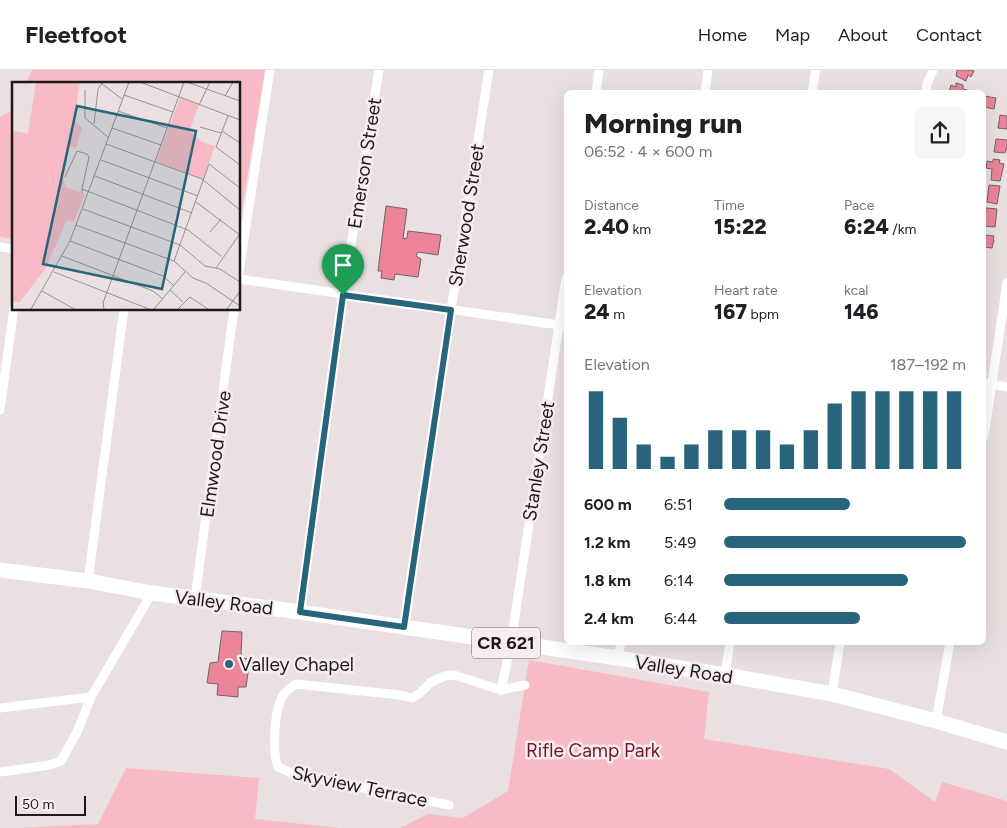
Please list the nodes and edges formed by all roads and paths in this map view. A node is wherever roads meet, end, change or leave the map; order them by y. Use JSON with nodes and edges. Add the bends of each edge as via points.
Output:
{"nodes":[{"id":1,"x":270,"y":70,"type":"edge"},
{"id":2,"x":378,"y":70,"type":"edge"},
{"id":3,"x":489,"y":70,"type":"edge"},
{"id":4,"x":599,"y":70,"type":"edge"},
{"id":5,"x":708,"y":70,"type":"edge"},
{"id":6,"x":816,"y":70,"type":"edge"},
{"id":7,"x":933,"y":70,"type":"edge"},
{"id":8,"x":596,"y":90,"type":"edge"},
{"id":9,"x":705,"y":90,"type":"edge"},
{"id":10,"x":812,"y":90,"type":"edge"},
{"id":11,"x":926,"y":90,"type":"edge"},
{"id":12,"x":240,"y":265,"type":"edge"},
{"id":13,"x":240,"y":279,"type":"edge"},
{"id":14,"x":1007,"y":283,"type":"edge"},
{"id":15,"x":343,"y":295,"type":"junction"},
{"id":16,"x":564,"y":302,"type":"edge"},
{"id":17,"x":14,"y":310,"type":"edge"},
{"id":18,"x":124,"y":310,"type":"edge"},
{"id":19,"x":234,"y":310,"type":"edge"},
{"id":20,"x":451,"y":310,"type":"junction"},
{"id":21,"x":562,"y":325,"type":"edge"},
{"id":22,"x":988,"y":384,"type":"edge"},
{"id":23,"x":1007,"y":387,"type":"edge"},
{"id":24,"x":0,"y":410,"type":"edge"},
{"id":25,"x":986,"y":410,"type":"edge"},
{"id":26,"x":0,"y":570,"type":"edge"},
{"id":27,"x":88,"y":582,"type":"junction"},
{"id":28,"x":152,"y":593,"type":"junction"},
{"id":29,"x":196,"y":598,"type":"junction"},
{"id":30,"x":300,"y":612,"type":"junction"},
{"id":31,"x":404,"y":627,"type":"junction"},
{"id":32,"x":511,"y":643,"type":"junction"},
{"id":33,"x":620,"y":645,"type":"edge"},
{"id":34,"x":730,"y":645,"type":"edge"},
{"id":35,"x":840,"y":645,"type":"edge"},
{"id":36,"x":949,"y":645,"type":"edge"},
{"id":37,"x":618,"y":658,"type":"junction"},
{"id":38,"x":725,"y":675,"type":"junction"},
{"id":39,"x":525,"y":685,"type":"dead end"},
{"id":40,"x":501,"y":690,"type":"junction"},
{"id":41,"x":832,"y":694,"type":"junction"},
{"id":42,"x":91,"y":697,"type":"junction"},
{"id":43,"x":0,"y":708,"type":"edge"},
{"id":44,"x":936,"y":721,"type":"junction"},
{"id":45,"x":1007,"y":742,"type":"edge"},
{"id":46,"x":0,"y":772,"type":"edge"},
{"id":47,"x":450,"y":805,"type":"dead end"}],
"edges":[{"from":1,"to":12,"type":"street"},
{"from":2,"to":15,"type":"street","name":"Emerson Street"},
{"from":3,"to":20,"type":"street","name":"Sherwood Street"},
{"from":4,"to":8,"type":"street"},
{"from":5,"to":9,"type":"street"},
{"from":6,"to":10,"type":"street"},
{"from":7,"to":11,"type":"street"},
{"from":13,"to":15,"type":"street"},
{"from":14,"to":22,"type":"street"},
{"from":15,"to":20,"type":"street"},
{"from":15,"to":30,"type":"street","name":"Emerson Street"},
{"from":16,"to":21,"type":"street","name":"Stanley Street"},
{"from":17,"to":24,"type":"street"},
{"from":18,"to":27,"type":"street"},
{"from":19,"to":29,"type":"street","name":"Elmwood Drive"},
{"from":20,"to":21,"type":"street"},
{"from":20,"to":31,"type":"street","name":"Sherwood Street"},
{"from":21,"to":32,"type":"street","name":"Stanley Street"},
{"from":22,"to":23,"type":"street"},
{"from":22,"to":25,"type":"street"},
{"from":26,"to":27,"type":"main road","name":"Valley Road","number":"CR 621"},
{"from":27,"to":28,"type":"main road","name":"Valley Road","number":"CR 621"},
{"from":28,"to":29,"type":"main road","name":"Valley Road","number":"CR 621"},
{"from":28,"to":42,"type":"street"},
{"from":29,"to":30,"type":"main road","name":"Valley Road","number":"CR 621"},
{"from":30,"to":31,"type":"main road","name":"Valley Road","number":"CR 621"},
{"from":31,"to":32,"type":"main road","name":"Valley Road","number":"CR 621"},
{"from":32,"to":37,"type":"main road","name":"Valley Road","number":"CR 621"},
{"from":32,"to":40,"type":"street"},
{"from":33,"to":37,"type":"street"},
{"from":34,"to":38,"type":"street"},
{"from":35,"to":41,"type":"street"},
{"from":36,"to":44,"type":"street"},
{"from":37,"to":38,"type":"main road","name":"Valley Road","number":"CR 621"},
{"from":38,"to":41,"type":"main road","name":"Valley Road","number":"CR 621"},
{"from":39,"to":40,"type":"street","name":"Skyview Terrace"},
{"from":40,"to":47,"type":"street","name":"Skyview Terrace","via":[[454,675],[431,682],[412,698],[296,684],[284,693],[278,705],[274,759],[278,768],[294,774]]},
{"from":41,"to":44,"type":"main road","name":"Valley Road","number":"CR 621"},
{"from":42,"to":43,"type":"street"},
{"from":42,"to":46,"type":"street","via":[[61,761]]},
{"from":44,"to":45,"type":"main road","name":"Valley Road","number":"CR 621"}]}
